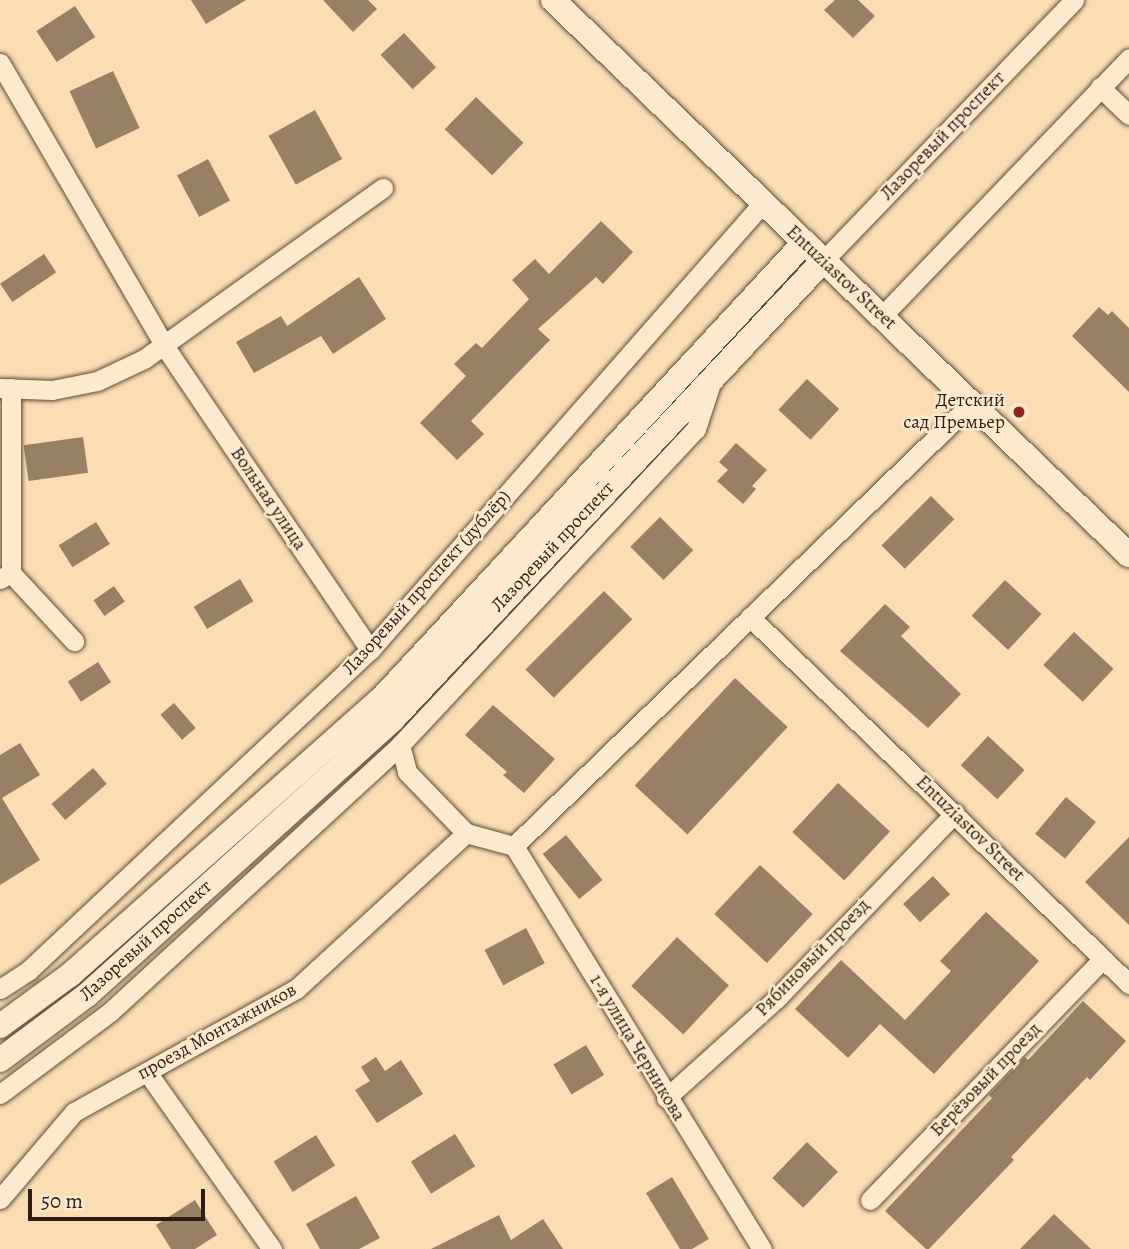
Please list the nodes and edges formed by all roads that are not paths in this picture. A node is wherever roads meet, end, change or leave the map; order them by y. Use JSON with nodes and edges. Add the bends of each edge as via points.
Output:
{"nodes":[{"id":1,"x":553,"y":0,"type":"edge"},
{"id":2,"x":1074,"y":0,"type":"edge"},
{"id":3,"x":1129,"y":58,"type":"edge"},
{"id":4,"x":0,"y":63,"type":"edge"},
{"id":5,"x":1100,"y":87,"type":"junction"},
{"id":6,"x":1129,"y":115,"type":"edge"},
{"id":7,"x":383,"y":188,"type":"dead end"},
{"id":8,"x":762,"y":204,"type":"junction"},
{"id":9,"x":804,"y":243,"type":"junction"},
{"id":10,"x":823,"y":261,"type":"junction"},
{"id":11,"x":883,"y":316,"type":"junction"},
{"id":12,"x":165,"y":347,"type":"junction"},
{"id":13,"x":714,"y":375,"type":"junction"},
{"id":14,"x":6,"y":388,"type":"edge"},
{"id":15,"x":973,"y":402,"type":"junction"},
{"id":16,"x":1129,"y":555,"type":"edge"},
{"id":17,"x":5,"y":576,"type":"edge"},
{"id":18,"x":750,"y":617,"type":"junction"},
{"id":19,"x":74,"y":641,"type":"dead end"},
{"id":20,"x":370,"y":650,"type":"junction"},
{"id":21,"x":400,"y":745,"type":"junction"},
{"id":22,"x":955,"y":813,"type":"junction"},
{"id":23,"x":466,"y":833,"type":"junction"},
{"id":24,"x":514,"y":846,"type":"junction"},
{"id":25,"x":1102,"y":960,"type":"junction"},
{"id":26,"x":1129,"y":985,"type":"edge"},
{"id":27,"x":0,"y":989,"type":"edge"},
{"id":28,"x":0,"y":1026,"type":"edge"},
{"id":29,"x":0,"y":1060,"type":"edge"},
{"id":30,"x":147,"y":1072,"type":"junction"},
{"id":31,"x":0,"y":1094,"type":"edge"},
{"id":32,"x":666,"y":1098,"type":"junction"},
{"id":33,"x":0,"y":1199,"type":"edge"},
{"id":34,"x":870,"y":1200,"type":"dead end"},
{"id":35,"x":272,"y":1249,"type":"edge"},
{"id":36,"x":762,"y":1249,"type":"edge"}],
"edges":[{"from":1,"to":8,"type":"street","name":"Entuziastov Street"},
{"from":2,"to":10,"type":"street","name":"Лазоревый проспект"},
{"from":3,"to":5,"type":"street"},
{"from":4,"to":12,"type":"street","name":"Вольная улица"},
{"from":5,"to":6,"type":"street"},
{"from":5,"to":11,"type":"street"},
{"from":7,"to":12,"type":"street"},
{"from":8,"to":9,"type":"street","name":"Entuziastov Street"},
{"from":8,"to":20,"type":"street","name":"Лазоревый проспект (дублёр)"},
{"from":9,"to":10,"type":"street","name":"Entuziastov Street"},
{"from":9,"to":28,"type":"street","name":"Лазоревый проспект","via":[[385,695],[70,975]]},
{"from":10,"to":11,"type":"street","name":"Entuziastov Street"},
{"from":10,"to":13,"type":"street","name":"Лазоревый проспект"},
{"from":11,"to":15,"type":"street","name":"Entuziastov Street"},
{"from":12,"to":14,"type":"street","via":[[97,381],[52,390]]},
{"from":12,"to":20,"type":"street","name":"Вольная улица"},
{"from":13,"to":21,"type":"street","via":[[696,429]]},
{"from":13,"to":29,"type":"street","name":"Лазоревый проспект","via":[[393,719],[87,996]]},
{"from":14,"to":17,"type":"street"},
{"from":15,"to":16,"type":"street","name":"Entuziastov Street"},
{"from":15,"to":18,"type":"street"},
{"from":17,"to":19,"type":"street"},
{"from":18,"to":22,"type":"street","name":"Entuziastov Street"},
{"from":18,"to":24,"type":"street"},
{"from":20,"to":27,"type":"street","name":"Лазоревый проспект (дублёр)","via":[[29,970]]},
{"from":21,"to":23,"type":"street","via":[[407,772]]},
{"from":21,"to":31,"type":"street","via":[[110,1012]]},
{"from":22,"to":25,"type":"street","name":"Entuziastov Street"},
{"from":22,"to":32,"type":"street","name":"Рябиновый проезд","via":[[776,999]]},
{"from":23,"to":24,"type":"street"},
{"from":23,"to":30,"type":"street","name":"проезд Монтажников","via":[[296,989]]},
{"from":24,"to":32,"type":"street","name":"1-я улица Черникова"},
{"from":25,"to":26,"type":"street","name":"Entuziastov Street"},
{"from":25,"to":34,"type":"street","name":"Берёзовый проезд"},
{"from":30,"to":33,"type":"street","name":"проезд Монтажников","via":[[74,1112]]},
{"from":30,"to":35,"type":"street"},
{"from":32,"to":36,"type":"street","name":"1-я улица Черникова"}]}
